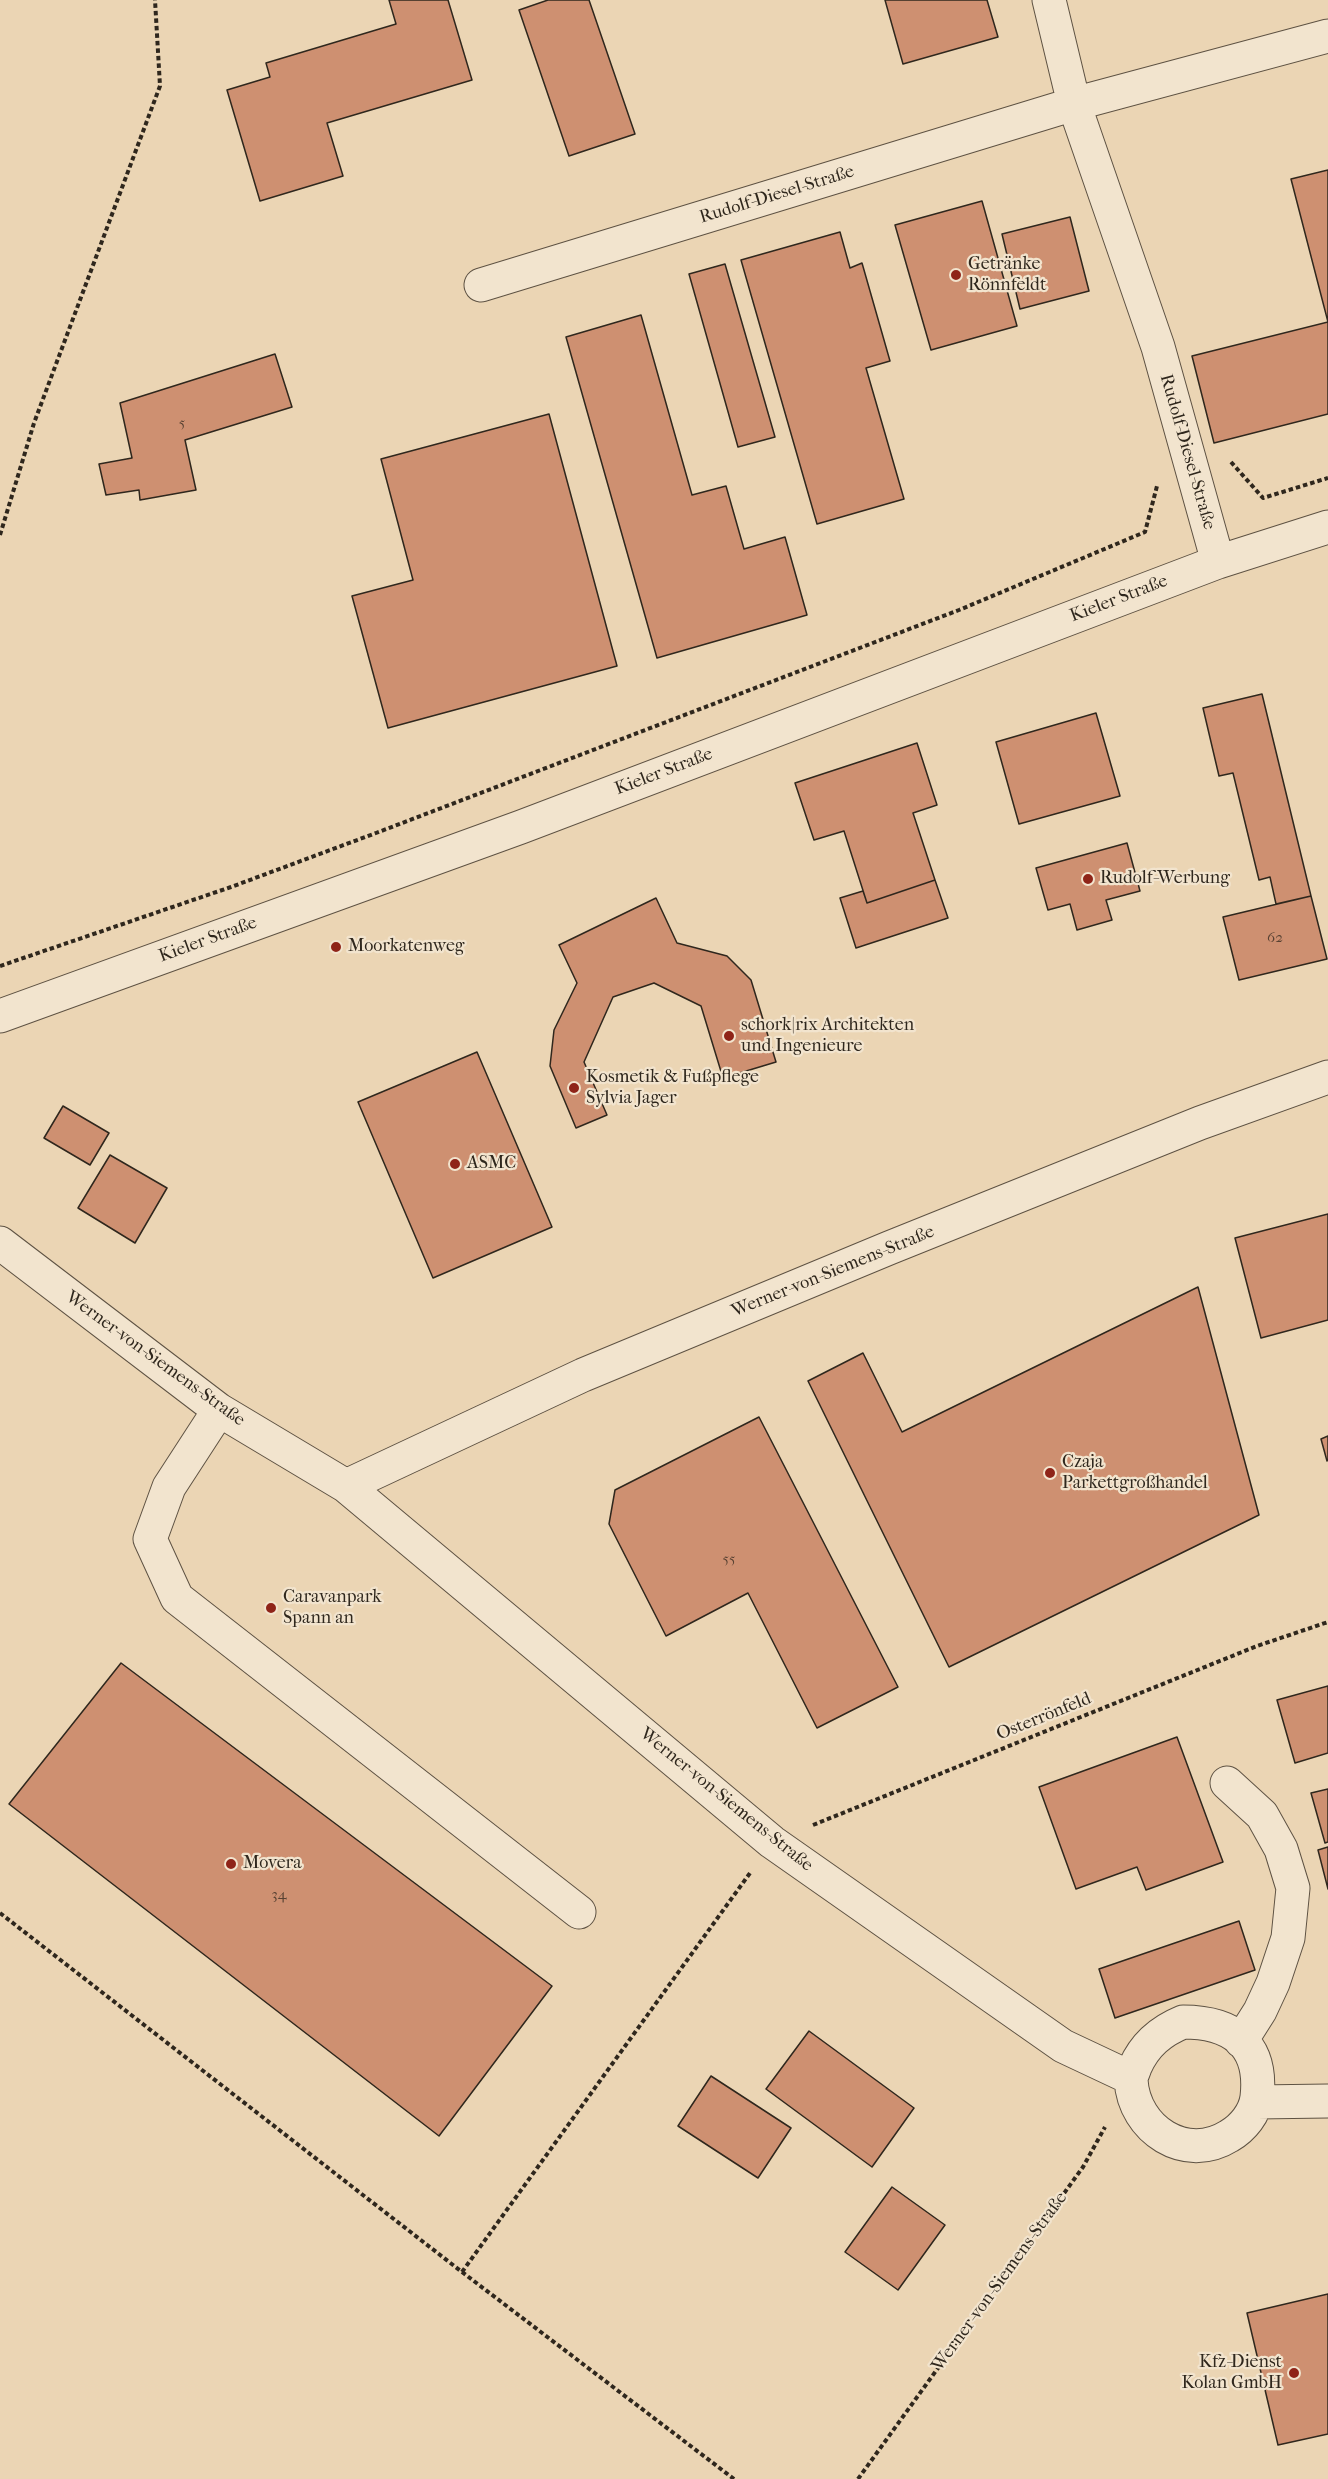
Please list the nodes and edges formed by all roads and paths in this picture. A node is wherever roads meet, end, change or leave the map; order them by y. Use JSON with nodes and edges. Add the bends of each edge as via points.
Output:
{"nodes":[{"id":1,"x":155,"y":0,"type":"edge"},
{"id":2,"x":1055,"y":2,"type":"edge"},
{"id":3,"x":1328,"y":36,"type":"edge"},
{"id":4,"x":1074,"y":104,"type":"junction"},
{"id":5,"x":481,"y":285,"type":"dead end"},
{"id":6,"x":1191,"y":468,"type":"junction"},
{"id":7,"x":1328,"y":478,"type":"edge"},
{"id":8,"x":1328,"y":527,"type":"edge"},
{"id":9,"x":0,"y":535,"type":"edge"},
{"id":10,"x":1218,"y":562,"type":"junction"},
{"id":11,"x":0,"y":966,"type":"edge"},
{"id":12,"x":0,"y":1016,"type":"edge"},
{"id":13,"x":1328,"y":1077,"type":"edge"},
{"id":14,"x":0,"y":1243,"type":"edge"},
{"id":15,"x":219,"y":1410,"type":"junction"},
{"id":16,"x":346,"y":1486,"type":"junction"},
{"id":17,"x":1328,"y":1622,"type":"edge"},
{"id":18,"x":1227,"y":1783,"type":"dead end"},
{"id":19,"x":772,"y":1842,"type":"junction"},
{"id":20,"x":579,"y":1912,"type":"dead end"},
{"id":21,"x":0,"y":1913,"type":"edge"},
{"id":22,"x":1241,"y":2041,"type":"junction"},
{"id":23,"x":1131,"y":2078,"type":"junction"},
{"id":24,"x":1328,"y":2100,"type":"edge"},
{"id":25,"x":1257,"y":2102,"type":"junction"},
{"id":26,"x":462,"y":2272,"type":"junction"},
{"id":27,"x":734,"y":2479,"type":"edge"},
{"id":28,"x":858,"y":2479,"type":"edge"}],
"edges":[{"from":1,"to":9,"type":"path","via":[[160,86],[34,423]]},
{"from":2,"to":4,"type":"street","name":"Rudolf-Diesel-Straße"},
{"from":3,"to":4,"type":"street","name":"Rudolf-Diesel-Straße"},
{"from":4,"to":5,"type":"street","name":"Rudolf-Diesel-Straße"},
{"from":4,"to":6,"type":"street","name":"Rudolf-Diesel-Straße","via":[[1158,347]]},
{"from":6,"to":7,"type":"path","via":[[1227,458],[1263,498]]},
{"from":6,"to":10,"type":"street","name":"Rudolf-Diesel-Straße"},
{"from":6,"to":11,"type":"path","via":[[1159,477],[1145,532],[1003,592],[376,833]]},
{"from":8,"to":10,"type":"street","name":"Kieler Straße"},
{"from":10,"to":12,"type":"street","name":"Kieler Straße","via":[[521,826]]},
{"from":13,"to":16,"type":"street","name":"Werner-von-Siemens-Straße","via":[[1167,1136],[583,1375]]},
{"from":14,"to":15,"type":"street","name":"Werner-von-Siemens-Straße"},
{"from":15,"to":16,"type":"street","name":"Werner-von-Siemens-Straße"},
{"from":15,"to":20,"type":"street","via":[[169,1487],[150,1539],[177,1598]]},
{"from":16,"to":19,"type":"street","name":"Werner-von-Siemens-Straße"},
{"from":17,"to":19,"type":"path","name":"Osterrönfeld","via":[[1257,1646]]},
{"from":18,"to":22,"type":"street","via":[[1262,1815],[1281,1850],[1293,1888],[1288,1938],[1273,1983]]},
{"from":19,"to":23,"type":"street","name":"Werner-von-Siemens-Straße","via":[[1063,2046]]},
{"from":19,"to":26,"type":"path"},
{"from":21,"to":26,"type":"path"},
{"from":22,"to":23,"type":"street","via":[[1227,2029],[1205,2022],[1184,2022],[1166,2029],[1149,2043]]},
{"from":22,"to":25,"type":"street","via":[[1254,2059],[1259,2080]]},
{"from":23,"to":25,"type":"street","via":[[1142,2116],[1156,2132],[1177,2144],[1199,2147],[1220,2142],[1239,2130]]},
{"from":23,"to":28,"type":"path","name":"Werner-von-Siemens-Straße","via":[[1083,2167]]},
{"from":24,"to":25,"type":"street"},
{"from":26,"to":27,"type":"path"}]}
